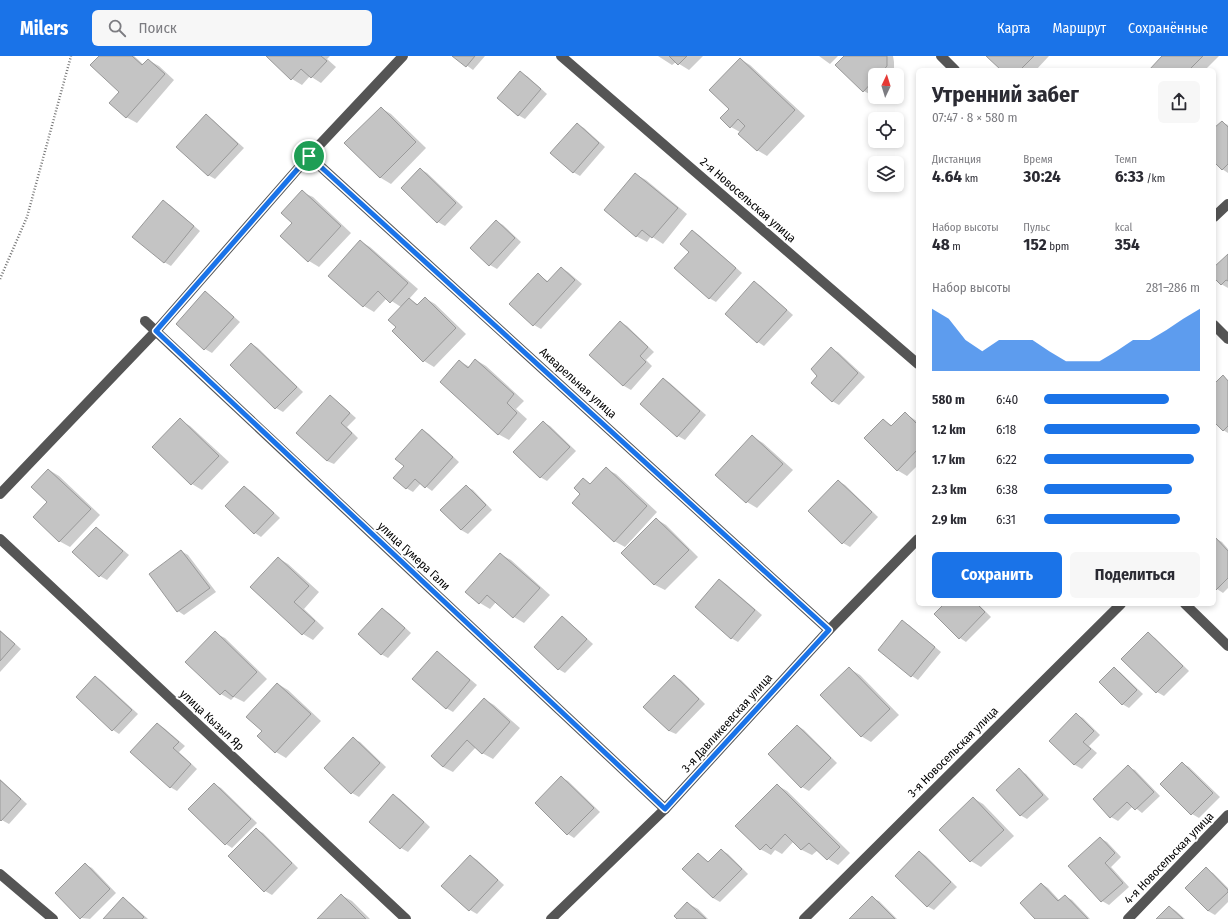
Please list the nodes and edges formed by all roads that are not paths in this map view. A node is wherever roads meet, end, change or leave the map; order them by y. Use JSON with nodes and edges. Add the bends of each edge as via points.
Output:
{"nodes":[{"id":1,"x":403,"y":56,"type":"edge"},
{"id":2,"x":561,"y":56,"type":"edge"},
{"id":3,"x":941,"y":56,"type":"edge"},
{"id":4,"x":953,"y":68,"type":"edge"},
{"id":5,"x":309,"y":156,"type":"junction"},
{"id":6,"x":1228,"y":204,"type":"edge"},
{"id":7,"x":1216,"y":215,"type":"edge"},
{"id":8,"x":145,"y":321,"type":"dead end"},
{"id":9,"x":1216,"y":327,"type":"edge"},
{"id":10,"x":156,"y":331,"type":"junction"},
{"id":11,"x":1228,"y":339,"type":"edge"},
{"id":12,"x":916,"y":362,"type":"edge"},
{"id":13,"x":0,"y":494,"type":"edge"},
{"id":14,"x":0,"y":539,"type":"edge"},
{"id":15,"x":916,"y":542,"type":"edge"},
{"id":16,"x":1119,"y":606,"type":"edge"},
{"id":17,"x":1187,"y":606,"type":"edge"},
{"id":18,"x":829,"y":630,"type":"junction"},
{"id":19,"x":1228,"y":646,"type":"edge"},
{"id":20,"x":665,"y":809,"type":"junction"},
{"id":21,"x":1228,"y":814,"type":"edge"},
{"id":22,"x":0,"y":874,"type":"edge"},
{"id":23,"x":53,"y":919,"type":"edge"},
{"id":24,"x":406,"y":919,"type":"edge"},
{"id":25,"x":551,"y":919,"type":"edge"},
{"id":26,"x":804,"y":919,"type":"edge"},
{"id":27,"x":1128,"y":919,"type":"edge"}],
"edges":[{"from":1,"to":5,"type":"street"},
{"from":2,"to":12,"type":"street","name":"2-я Новосельская улица"},
{"from":3,"to":4,"type":"street"},
{"from":5,"to":10,"type":"street"},
{"from":5,"to":18,"type":"street","name":"Акварельная улица"},
{"from":6,"to":7,"type":"street"},
{"from":8,"to":10,"type":"street","name":"улица Гумера Гали"},
{"from":9,"to":11,"type":"street"},
{"from":10,"to":13,"type":"street"},
{"from":10,"to":20,"type":"street","name":"улица Гумера Гали"},
{"from":14,"to":24,"type":"street","name":"улица Кызыл Яр"},
{"from":15,"to":18,"type":"street","name":"3-я Давликеевская улица"},
{"from":16,"to":26,"type":"street","name":"3-я Новосельская улица"},
{"from":17,"to":19,"type":"street"},
{"from":18,"to":20,"type":"street","name":"3-я Давликеевская улица"},
{"from":20,"to":25,"type":"street","name":"3-я Давликеевская улица"},
{"from":21,"to":27,"type":"street","name":"4-я Новосельская улица"},
{"from":22,"to":23,"type":"street"}]}
